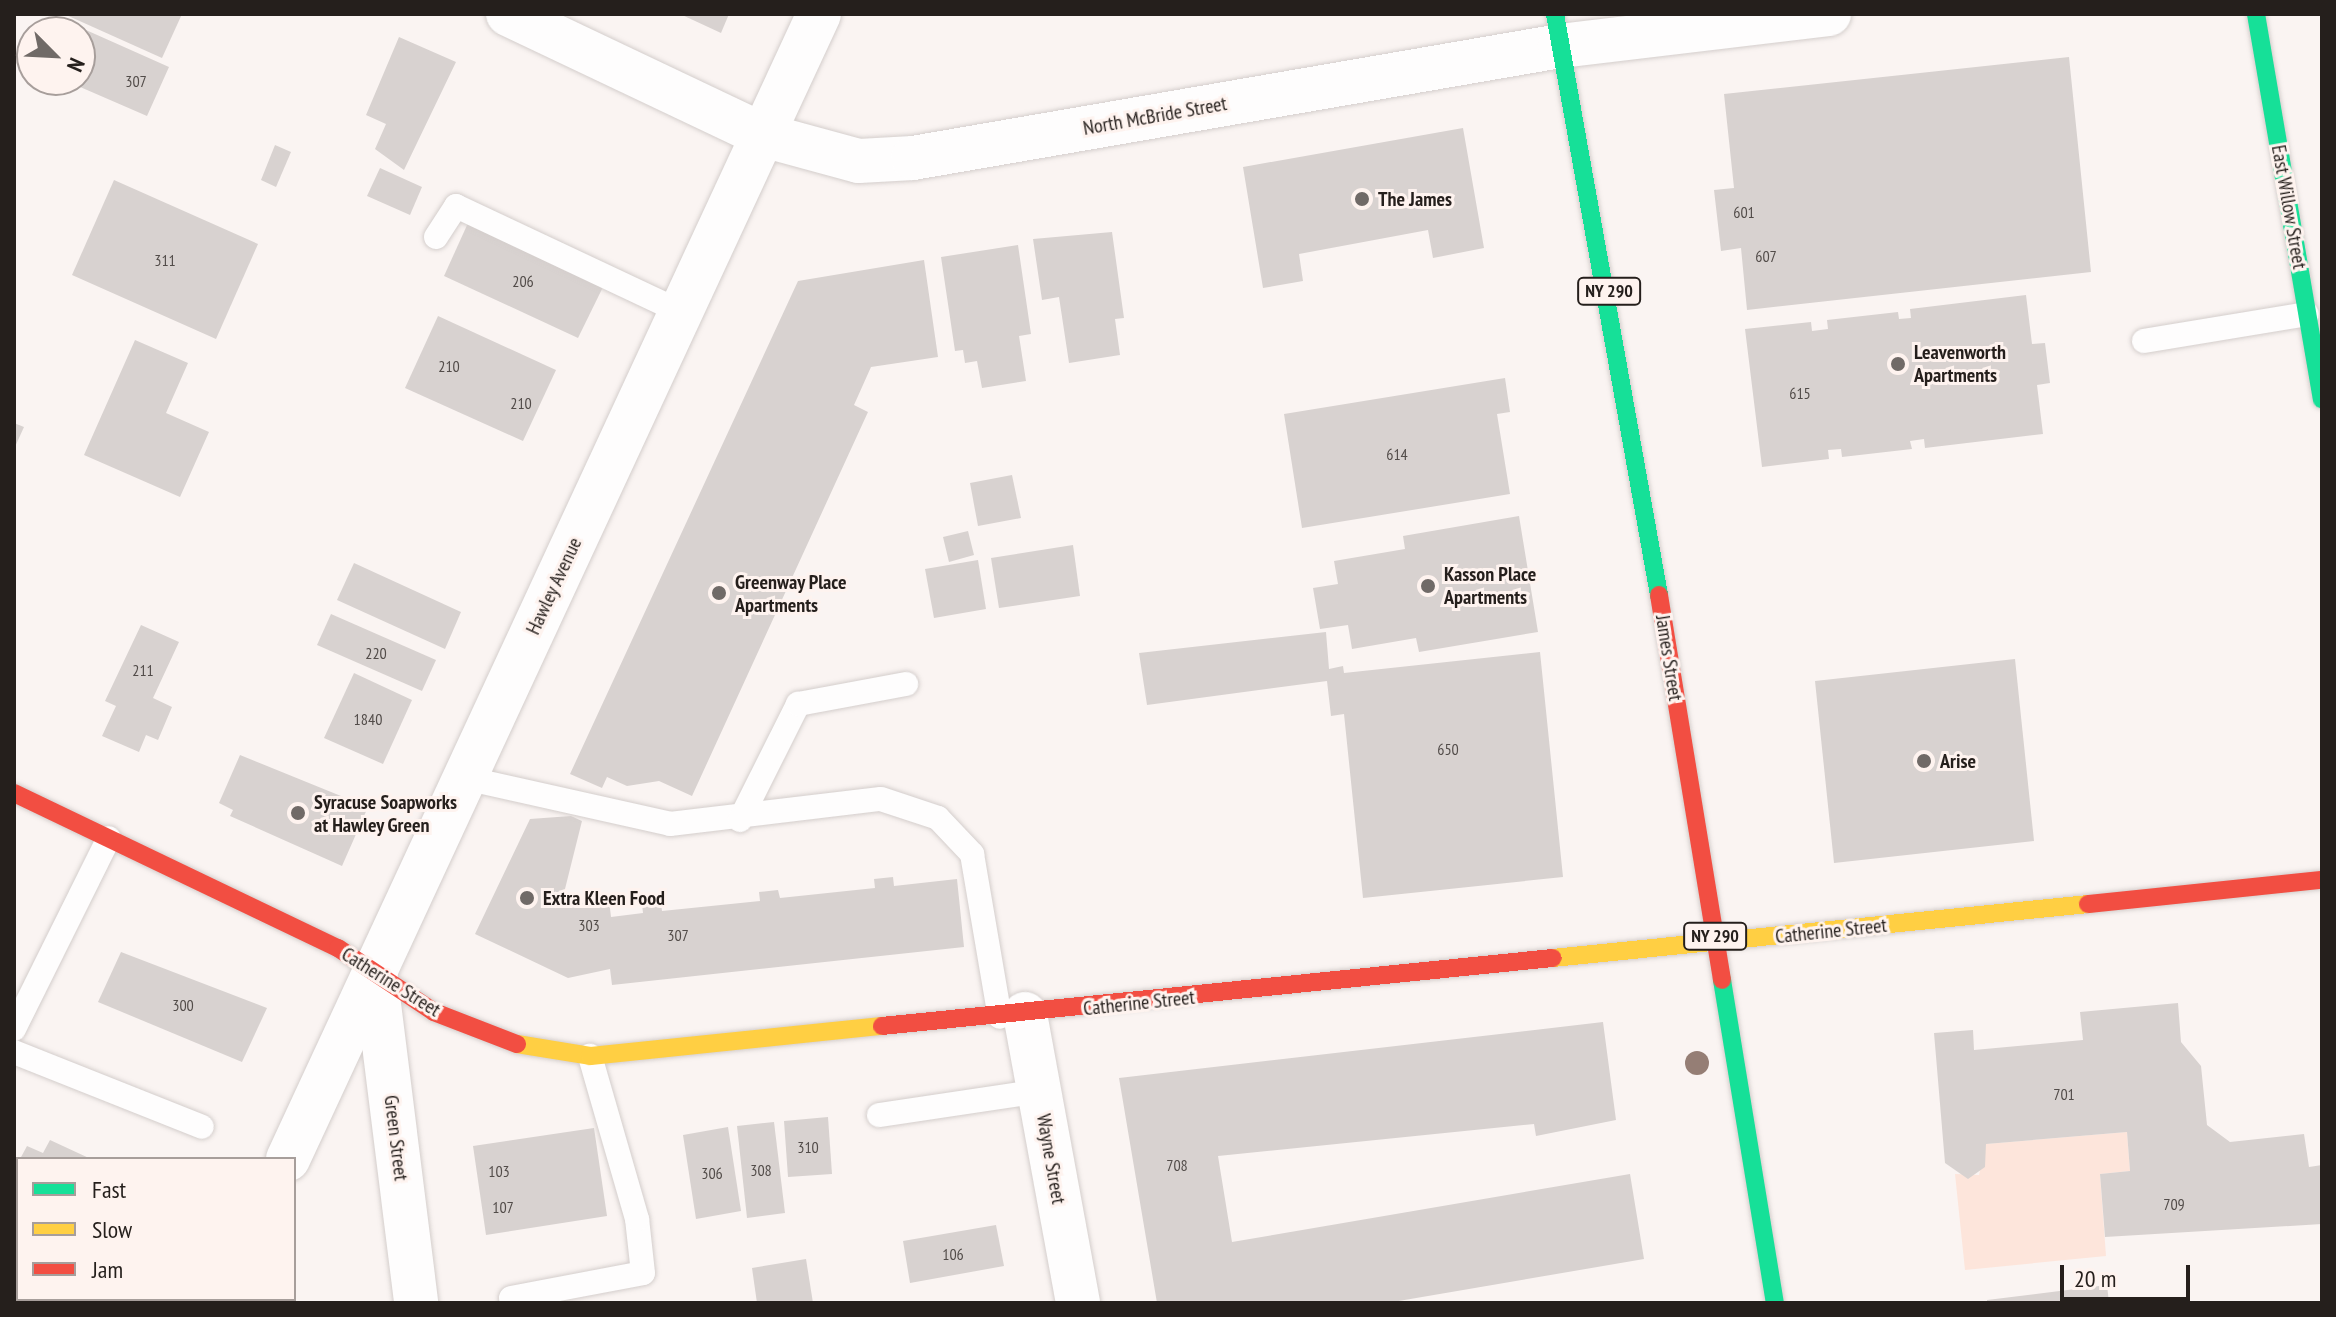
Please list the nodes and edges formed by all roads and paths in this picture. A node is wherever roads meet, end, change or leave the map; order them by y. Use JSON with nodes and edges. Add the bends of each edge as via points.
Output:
{"nodes":[{"id":1,"x":508,"y":14,"type":"edge"},
{"id":2,"x":819,"y":14,"type":"edge"},
{"id":3,"x":1829,"y":14,"type":"edge"},
{"id":4,"x":2256,"y":14,"type":"edge"},
{"id":5,"x":1558,"y":30,"type":"edge"},
{"id":6,"x":763,"y":135,"type":"junction"},
{"id":7,"x":436,"y":237,"type":"dead end"},
{"id":8,"x":681,"y":312,"type":"junction"},
{"id":9,"x":2307,"y":314,"type":"junction"},
{"id":10,"x":2144,"y":341,"type":"dead end"},
{"id":11,"x":2322,"y":399,"type":"edge"},
{"id":12,"x":906,"y":684,"type":"dead end"},
{"id":13,"x":465,"y":778,"type":"junction"},
{"id":14,"x":14,"y":793,"type":"edge"},
{"id":15,"x":740,"y":820,"type":"junction"},
{"id":16,"x":109,"y":838,"type":"junction"},
{"id":17,"x":2322,"y":880,"type":"edge"},
{"id":18,"x":1716,"y":942,"type":"junction"},
{"id":19,"x":375,"y":972,"type":"junction"},
{"id":20,"x":1013,"y":1016,"type":"junction"},
{"id":21,"x":14,"y":1029,"type":"edge"},
{"id":22,"x":14,"y":1052,"type":"edge"},
{"id":23,"x":590,"y":1056,"type":"junction"},
{"id":24,"x":1039,"y":1091,"type":"junction"},
{"id":25,"x":879,"y":1115,"type":"dead end"},
{"id":26,"x":202,"y":1127,"type":"dead end"},
{"id":27,"x":289,"y":1157,"type":"edge"},
{"id":28,"x":511,"y":1298,"type":"dead end"},
{"id":29,"x":416,"y":1303,"type":"edge"},
{"id":30,"x":1078,"y":1303,"type":"edge"},
{"id":31,"x":1775,"y":1303,"type":"edge"}],
"edges":[{"from":1,"to":6,"type":"street","name":"North McBride Street"},
{"from":2,"to":6,"type":"street","name":"Hawley Avenue"},
{"from":3,"to":5,"type":"street","name":"North McBride Street"},
{"from":4,"to":9,"type":"street","name":"East Willow Street"},
{"from":5,"to":6,"type":"street","name":"North McBride Street","via":[[913,158],[859,161]]},
{"from":5,"to":18,"type":"street","name":"James Street","number":"NY 290","via":[[1603,251]]},
{"from":6,"to":8,"type":"street","name":"Hawley Avenue"},
{"from":7,"to":8,"type":"lane","via":[[456,206]]},
{"from":8,"to":13,"type":"street","name":"Hawley Avenue"},
{"from":9,"to":10,"type":"lane"},
{"from":9,"to":11,"type":"street","name":"East Willow Street"},
{"from":12,"to":15,"type":"lane","via":[[798,704]]},
{"from":13,"to":15,"type":"lane","via":[[670,824]]},
{"from":13,"to":19,"type":"street","name":"Hawley Avenue"},
{"from":14,"to":16,"type":"street","name":"Catherine Street"},
{"from":15,"to":20,"type":"lane","via":[[881,799],[938,818],[972,854]]},
{"from":16,"to":19,"type":"street","name":"Catherine Street"},
{"from":16,"to":21,"type":"lane"},
{"from":17,"to":18,"type":"street","name":"Catherine Street"},
{"from":18,"to":20,"type":"street","name":"Catherine Street"},
{"from":18,"to":31,"type":"street","name":"James Street","number":"NY 290"},
{"from":19,"to":23,"type":"street","name":"Catherine Street","via":[[434,1012],[509,1043]]},
{"from":19,"to":27,"type":"street","name":"Hawley Avenue"},
{"from":19,"to":29,"type":"street","name":"Green Street"},
{"from":20,"to":23,"type":"street","name":"Catherine Street"},
{"from":20,"to":24,"type":"street","name":"Wayne Street"},
{"from":22,"to":26,"type":"lane"},
{"from":23,"to":28,"type":"lane","via":[[637,1219],[643,1273]]},
{"from":24,"to":25,"type":"lane"},
{"from":24,"to":30,"type":"street","name":"Wayne Street"}]}
